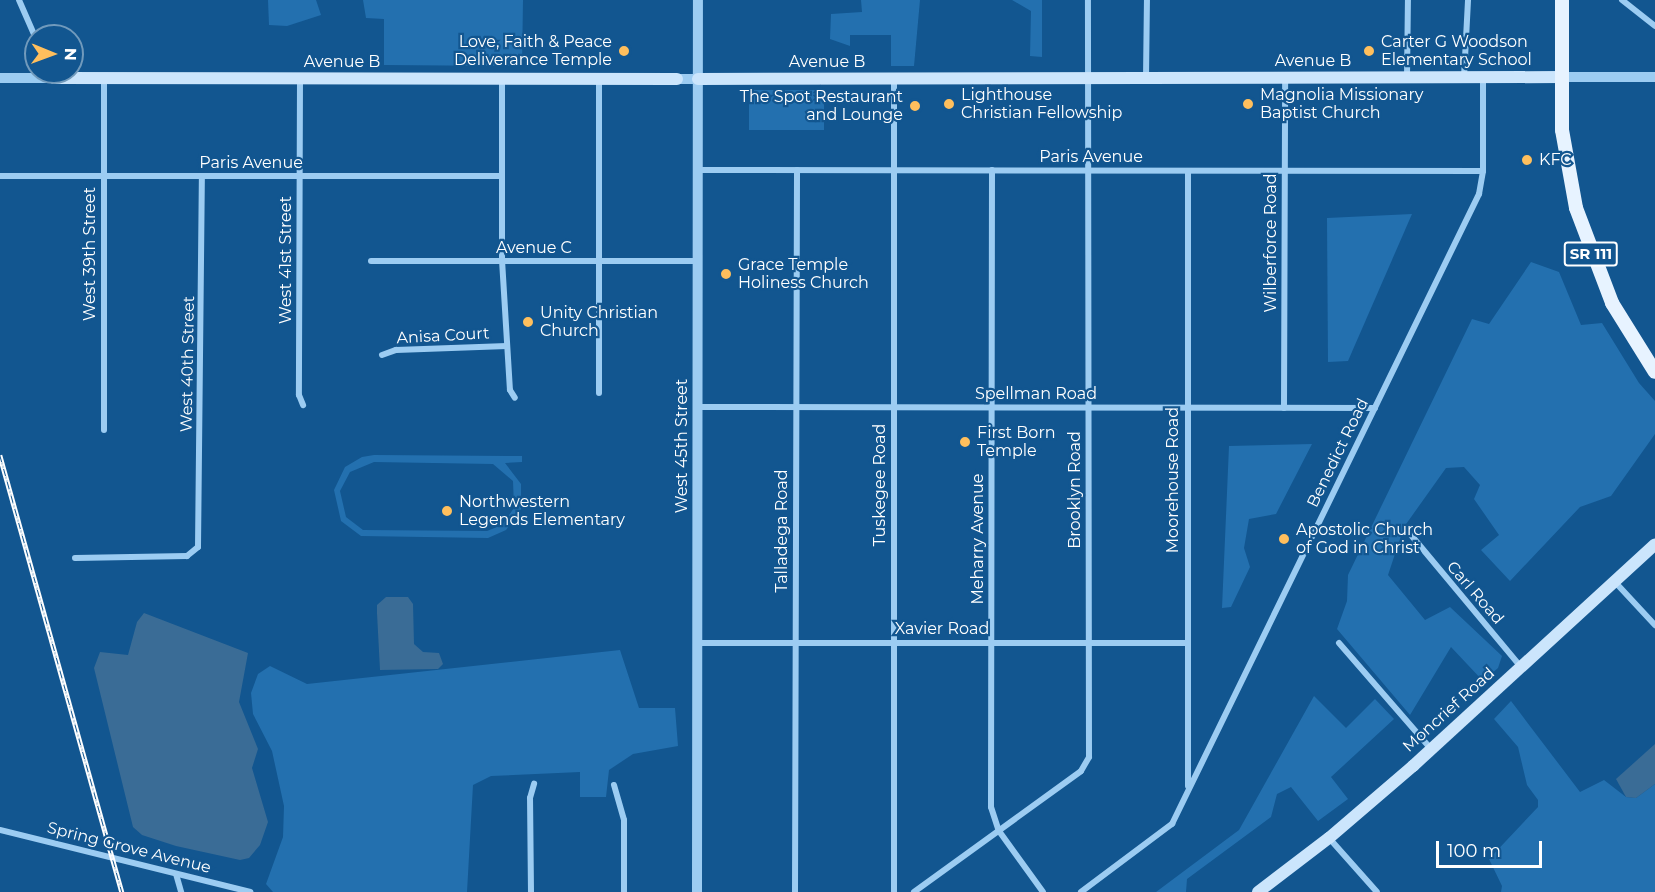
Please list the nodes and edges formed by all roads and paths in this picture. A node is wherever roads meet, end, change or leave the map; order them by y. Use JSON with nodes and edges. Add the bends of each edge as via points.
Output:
{"nodes":[{"id":1,"x":19,"y":0,"type":"edge"},
{"id":2,"x":698,"y":0,"type":"edge"},
{"id":3,"x":1088,"y":0,"type":"edge"},
{"id":4,"x":1147,"y":0,"type":"edge"},
{"id":5,"x":1408,"y":0,"type":"edge"},
{"id":6,"x":1468,"y":0,"type":"edge"},
{"id":7,"x":1562,"y":0,"type":"edge"},
{"id":8,"x":1622,"y":0,"type":"edge"},
{"id":9,"x":29,"y":24,"type":"edge"},
{"id":10,"x":1655,"y":26,"type":"edge"},
{"id":11,"x":24,"y":77,"type":"edge"},
{"id":12,"x":84,"y":77,"type":"edge"},
{"id":13,"x":1484,"y":77,"type":"junction"},
{"id":14,"x":1561,"y":77,"type":"junction"},
{"id":15,"x":1655,"y":77,"type":"edge"},
{"id":16,"x":0,"y":78,"type":"edge"},
{"id":17,"x":894,"y":78,"type":"junction"},
{"id":18,"x":1088,"y":78,"type":"junction"},
{"id":19,"x":1146,"y":78,"type":"junction"},
{"id":20,"x":1285,"y":78,"type":"junction"},
{"id":21,"x":1407,"y":78,"type":"junction"},
{"id":22,"x":1464,"y":78,"type":"junction"},
{"id":23,"x":104,"y":79,"type":"junction"},
{"id":24,"x":300,"y":79,"type":"junction"},
{"id":25,"x":502,"y":79,"type":"junction"},
{"id":26,"x":599,"y":79,"type":"junction"},
{"id":27,"x":677,"y":79,"type":"joint"},
{"id":28,"x":698,"y":79,"type":"junction"},
{"id":29,"x":698,"y":170,"type":"junction"},
{"id":30,"x":797,"y":170,"type":"junction"},
{"id":31,"x":895,"y":170,"type":"junction"},
{"id":32,"x":992,"y":170,"type":"junction"},
{"id":33,"x":1089,"y":170,"type":"junction"},
{"id":34,"x":1188,"y":171,"type":"junction"},
{"id":35,"x":1285,"y":171,"type":"junction"},
{"id":36,"x":1483,"y":171,"type":"junction"},
{"id":37,"x":0,"y":176,"type":"edge"},
{"id":38,"x":104,"y":176,"type":"junction"},
{"id":39,"x":501,"y":176,"type":"junction"},
{"id":40,"x":202,"y":177,"type":"junction"},
{"id":41,"x":299,"y":177,"type":"junction"},
{"id":42,"x":502,"y":260,"type":"junction"},
{"id":43,"x":371,"y":261,"type":"dead end"},
{"id":44,"x":600,"y":261,"type":"junction"},
{"id":45,"x":698,"y":261,"type":"junction"},
{"id":46,"x":507,"y":346,"type":"junction"},
{"id":47,"x":382,"y":355,"type":"dead end"},
{"id":48,"x":1655,"y":372,"type":"edge"},
{"id":49,"x":599,"y":393,"type":"dead end"},
{"id":50,"x":515,"y":398,"type":"dead end"},
{"id":51,"x":303,"y":405,"type":"dead end"},
{"id":52,"x":697,"y":406,"type":"junction"},
{"id":53,"x":796,"y":407,"type":"junction"},
{"id":54,"x":894,"y":407,"type":"junction"},
{"id":55,"x":992,"y":407,"type":"junction"},
{"id":56,"x":1089,"y":407,"type":"junction"},
{"id":57,"x":1187,"y":407,"type":"junction"},
{"id":58,"x":1284,"y":408,"type":"junction"},
{"id":59,"x":1375,"y":408,"type":"junction"},
{"id":60,"x":104,"y":430,"type":"dead end"},
{"id":61,"x":1411,"y":535,"type":"dead end"},
{"id":62,"x":1655,"y":544,"type":"edge"},
{"id":63,"x":75,"y":558,"type":"dead end"},
{"id":64,"x":1615,"y":582,"type":"junction"},
{"id":65,"x":1655,"y":625,"type":"edge"},
{"id":66,"x":991,"y":642,"type":"junction"},
{"id":67,"x":697,"y":643,"type":"junction"},
{"id":68,"x":796,"y":643,"type":"junction"},
{"id":69,"x":894,"y":643,"type":"junction"},
{"id":70,"x":1089,"y":643,"type":"junction"},
{"id":71,"x":1187,"y":643,"type":"junction"},
{"id":72,"x":1339,"y":643,"type":"dead end"},
{"id":73,"x":1521,"y":667,"type":"junction"},
{"id":74,"x":1431,"y":749,"type":"junction"},
{"id":75,"x":534,"y":784,"type":"dead end"},
{"id":76,"x":614,"y":785,"type":"dead end"},
{"id":77,"x":1188,"y":790,"type":"junction"},
{"id":78,"x":0,"y":830,"type":"edge"},
{"id":79,"x":999,"y":831,"type":"junction"},
{"id":80,"x":1329,"y":838,"type":"junction"},
{"id":81,"x":176,"y":874,"type":"junction"},
{"id":82,"x":181,"y":892,"type":"edge"},
{"id":83,"x":250,"y":892,"type":"edge"},
{"id":84,"x":531,"y":892,"type":"edge"},
{"id":85,"x":624,"y":892,"type":"edge"},
{"id":86,"x":697,"y":892,"type":"edge"},
{"id":87,"x":795,"y":892,"type":"edge"},
{"id":88,"x":894,"y":892,"type":"edge"},
{"id":89,"x":914,"y":892,"type":"edge"},
{"id":90,"x":1043,"y":892,"type":"edge"},
{"id":91,"x":1081,"y":892,"type":"edge"},
{"id":92,"x":1258,"y":892,"type":"edge"},
{"id":93,"x":1377,"y":892,"type":"edge"}],
"edges":[{"from":1,"to":9,"type":"street"},
{"from":2,"to":28,"type":"street","name":"West 45th Street"},
{"from":3,"to":18,"type":"street","name":"Brooklyn Road"},
{"from":4,"to":19,"type":"street"},
{"from":5,"to":21,"type":"street"},
{"from":6,"to":22,"type":"street"},
{"from":7,"to":14,"type":"main road","number":"SR 111"},
{"from":8,"to":10,"type":"street"},
{"from":11,"to":16,"type":"street","name":"Avenue B"},
{"from":12,"to":23,"type":"main road","name":"Avenue B"},
{"from":13,"to":14,"type":"main road","name":"Avenue B"},
{"from":13,"to":22,"type":"main road","name":"Avenue B"},
{"from":13,"to":36,"type":"street","name":"Benedict Road"},
{"from":14,"to":15,"type":"street","name":"Avenue B"},
{"from":14,"to":48,"type":"main road","number":"SR 111","via":[[1563,138],[1572,194],[1587,244],[1612,303]]},
{"from":17,"to":18,"type":"main road","name":"Avenue B"},
{"from":17,"to":28,"type":"main road","name":"Avenue B"},
{"from":17,"to":31,"type":"street","name":"Tuskegee Road"},
{"from":18,"to":19,"type":"main road","name":"Avenue B"},
{"from":18,"to":33,"type":"street","name":"Brooklyn Road"},
{"from":19,"to":20,"type":"main road","name":"Avenue B"},
{"from":20,"to":21,"type":"main road","name":"Avenue B"},
{"from":20,"to":35,"type":"street","name":"Wilberforce Road"},
{"from":21,"to":22,"type":"main road","name":"Avenue B"},
{"from":23,"to":24,"type":"main road","name":"Avenue B"},
{"from":23,"to":38,"type":"street","name":"West 39th Street"},
{"from":24,"to":25,"type":"main road","name":"Avenue B"},
{"from":24,"to":41,"type":"street","name":"West 41st Street"},
{"from":25,"to":26,"type":"main road","name":"Avenue B"},
{"from":25,"to":39,"type":"street"},
{"from":26,"to":27,"type":"main road","name":"Avenue B"},
{"from":26,"to":44,"type":"street"},
{"from":27,"to":28,"type":"street","name":"Avenue B"},
{"from":28,"to":29,"type":"street","name":"West 45th Street"},
{"from":29,"to":30,"type":"street","name":"Paris Avenue"},
{"from":29,"to":45,"type":"street","name":"West 45th Street"},
{"from":30,"to":31,"type":"street","name":"Paris Avenue"},
{"from":30,"to":53,"type":"street","name":"Talladega Road"},
{"from":31,"to":32,"type":"street","name":"Paris Avenue"},
{"from":31,"to":54,"type":"street","name":"Tuskegee Road"},
{"from":32,"to":33,"type":"street","name":"Paris Avenue"},
{"from":32,"to":55,"type":"street","name":"Meharry Avenue"},
{"from":33,"to":34,"type":"street","name":"Paris Avenue"},
{"from":33,"to":56,"type":"street","name":"Brooklyn Road"},
{"from":34,"to":35,"type":"street","name":"Paris Avenue"},
{"from":34,"to":57,"type":"street","name":"Moorehouse Road"},
{"from":35,"to":36,"type":"street","name":"Paris Avenue"},
{"from":35,"to":58,"type":"street","name":"Wilberforce Road"},
{"from":36,"to":59,"type":"street","name":"Benedict Road","via":[[1479,194]]},
{"from":37,"to":38,"type":"street","name":"Paris Avenue"},
{"from":38,"to":40,"type":"street","name":"Paris Avenue"},
{"from":38,"to":60,"type":"street","name":"West 39th Street"},
{"from":39,"to":41,"type":"street","name":"Paris Avenue"},
{"from":39,"to":42,"type":"street"},
{"from":40,"to":41,"type":"street","name":"Paris Avenue"},
{"from":40,"to":63,"type":"street","name":"West 40th Street","via":[[202,416],[196,552],[187,556]]},
{"from":41,"to":51,"type":"street","name":"West 41st Street","via":[[299,395]]},
{"from":42,"to":43,"type":"street","name":"Avenue C","via":[[382,264]]},
{"from":42,"to":44,"type":"street","name":"Avenue C"},
{"from":42,"to":46,"type":"street"},
{"from":44,"to":45,"type":"street","name":"Avenue C"},
{"from":44,"to":49,"type":"street"},
{"from":45,"to":52,"type":"street","name":"West 45th Street"},
{"from":46,"to":47,"type":"street","name":"Anisa Court","via":[[396,350]]},
{"from":46,"to":50,"type":"street","via":[[510,390]]},
{"from":52,"to":53,"type":"street","name":"Spellman Road"},
{"from":52,"to":67,"type":"street","name":"West 45th Street"},
{"from":53,"to":54,"type":"street","name":"Spellman Road"},
{"from":53,"to":68,"type":"street","name":"Talladega Road"},
{"from":54,"to":55,"type":"street","name":"Spellman Road"},
{"from":54,"to":69,"type":"street","name":"Tuskegee Road"},
{"from":55,"to":56,"type":"street","name":"Spellman Road"},
{"from":55,"to":66,"type":"street","name":"Meharry Avenue"},
{"from":56,"to":57,"type":"street","name":"Spellman Road"},
{"from":56,"to":70,"type":"street","name":"Brooklyn Road"},
{"from":57,"to":58,"type":"street","name":"Spellman Road"},
{"from":57,"to":71,"type":"street","name":"Moorehouse Road"},
{"from":58,"to":59,"type":"street","name":"Spellman Road"},
{"from":59,"to":77,"type":"street","name":"Benedict Road"},
{"from":61,"to":73,"type":"street","name":"Carl Road"},
{"from":62,"to":64,"type":"main road","name":"Moncrief Road"},
{"from":64,"to":65,"type":"street"},
{"from":64,"to":73,"type":"main road","name":"Moncrief Road"},
{"from":66,"to":69,"type":"street","name":"Xavier Road"},
{"from":66,"to":70,"type":"street","name":"Xavier Road"},
{"from":66,"to":79,"type":"street","name":"Meharry Avenue","via":[[991,807]]},
{"from":67,"to":68,"type":"street","name":"Xavier Road"},
{"from":67,"to":86,"type":"street","name":"West 45th Street"},
{"from":68,"to":69,"type":"street","name":"Xavier Road"},
{"from":68,"to":87,"type":"street","name":"Talladega Road"},
{"from":69,"to":88,"type":"street","name":"Tuskegee Road"},
{"from":70,"to":71,"type":"street","name":"Xavier Road"},
{"from":70,"to":79,"type":"street","name":"Brooklyn Road","via":[[1088,763]]},
{"from":71,"to":77,"type":"street","name":"Moorehouse Road"},
{"from":72,"to":74,"type":"street"},
{"from":73,"to":74,"type":"main road","name":"Moncrief Road"},
{"from":74,"to":80,"type":"main road","name":"Moncrief Road"},
{"from":75,"to":84,"type":"street","via":[[530,798]]},
{"from":76,"to":85,"type":"street","via":[[624,820]]},
{"from":77,"to":91,"type":"street","name":"Benedict Road","via":[[1168,829]]},
{"from":78,"to":81,"type":"street","name":"Spring Grove Avenue"},
{"from":79,"to":89,"type":"street","name":"Brooklyn Road"},
{"from":79,"to":90,"type":"street","name":"Meharry Avenue"},
{"from":80,"to":92,"type":"main road","name":"Moncrief Road"},
{"from":80,"to":93,"type":"street"},
{"from":81,"to":82,"type":"street"},
{"from":81,"to":83,"type":"street","name":"Spring Grove Avenue"}]}
